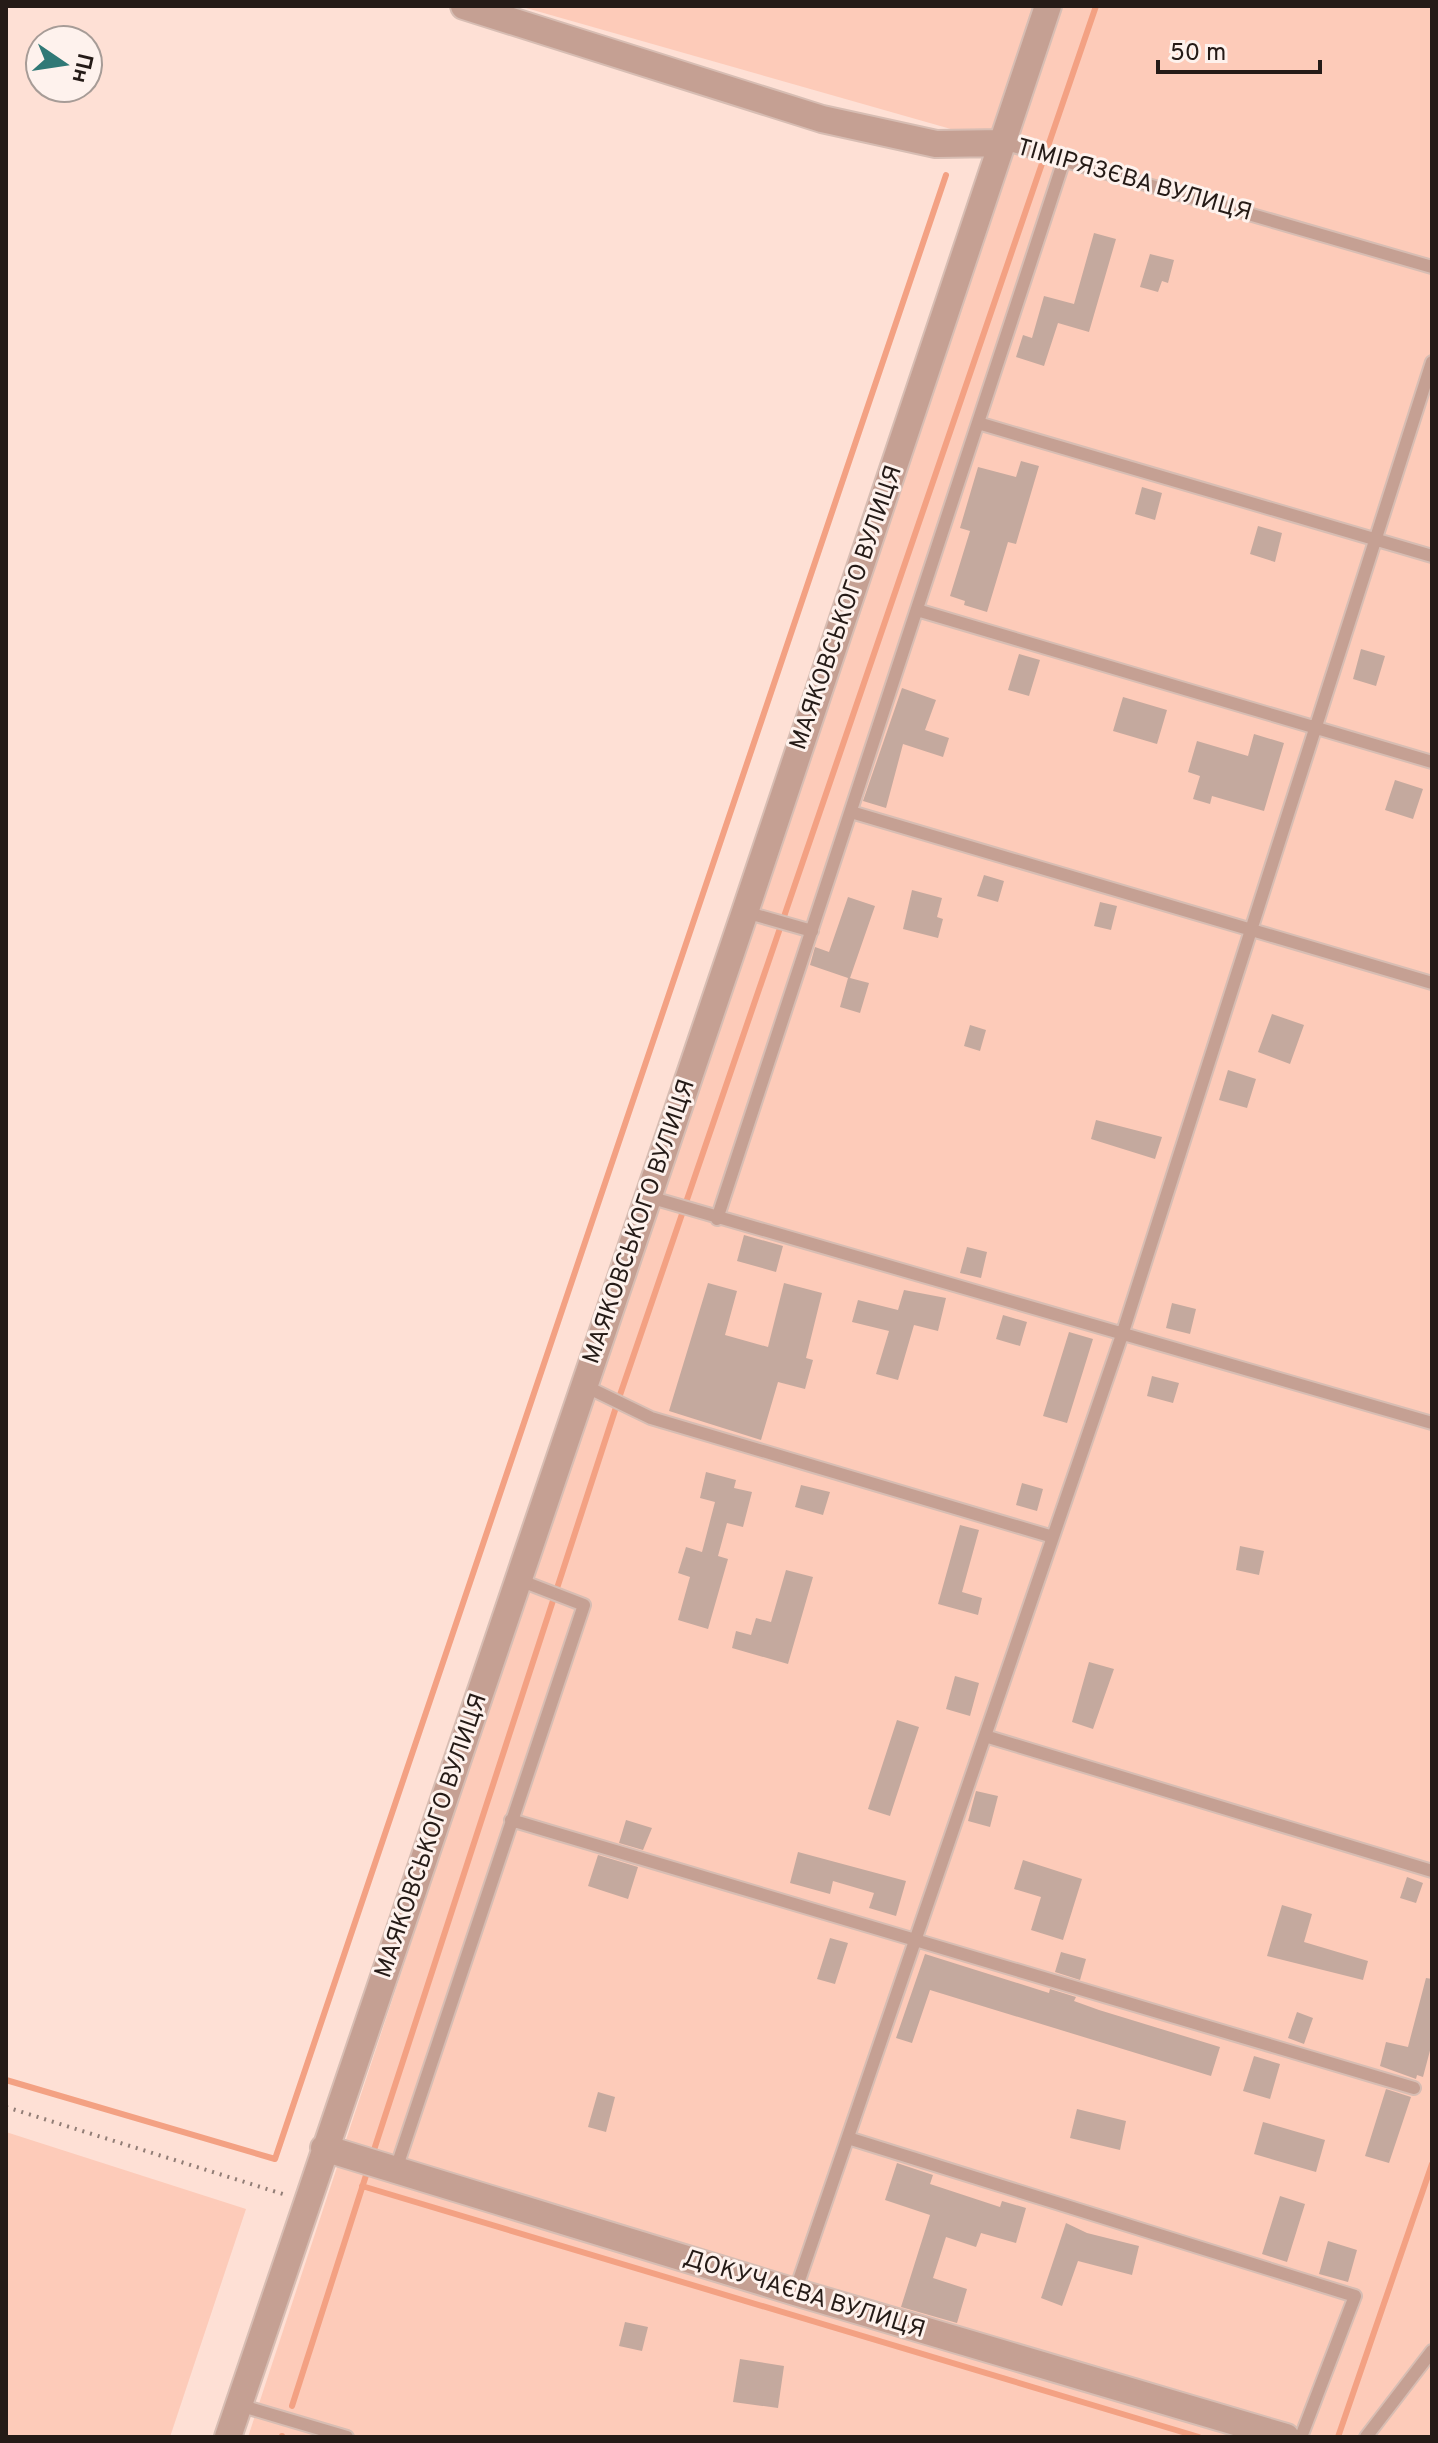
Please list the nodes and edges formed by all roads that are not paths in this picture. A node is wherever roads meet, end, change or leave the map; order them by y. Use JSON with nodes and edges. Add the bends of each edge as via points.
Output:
{"nodes":[{"id":1,"x":464,"y":6,"type":"edge"},
{"id":2,"x":1048,"y":6,"type":"edge"},
{"id":3,"x":1003,"y":143,"type":"junction"},
{"id":4,"x":1064,"y":160,"type":"junction"},
{"id":5,"x":1432,"y":267,"type":"edge"},
{"id":6,"x":1432,"y":362,"type":"edge"},
{"id":7,"x":978,"y":423,"type":"junction"},
{"id":8,"x":1376,"y":538,"type":"junction"},
{"id":9,"x":1432,"y":556,"type":"edge"},
{"id":10,"x":917,"y":610,"type":"junction"},
{"id":11,"x":1316,"y":727,"type":"junction"},
{"id":12,"x":1432,"y":762,"type":"edge"},
{"id":13,"x":851,"y":812,"type":"junction"},
{"id":14,"x":745,"y":912,"type":"junction"},
{"id":15,"x":1251,"y":930,"type":"junction"},
{"id":16,"x":812,"y":931,"type":"junction"},
{"id":17,"x":1432,"y":983,"type":"edge"},
{"id":18,"x":649,"y":1197,"type":"junction"},
{"id":19,"x":717,"y":1219,"type":"junction"},
{"id":20,"x":1122,"y":1335,"type":"junction"},
{"id":21,"x":585,"y":1386,"type":"junction"},
{"id":22,"x":1432,"y":1423,"type":"edge"},
{"id":23,"x":1053,"y":1537,"type":"junction"},
{"id":24,"x":529,"y":1584,"type":"junction"},
{"id":25,"x":985,"y":1736,"type":"junction"},
{"id":26,"x":511,"y":1820,"type":"junction"},
{"id":27,"x":1432,"y":1871,"type":"edge"},
{"id":28,"x":916,"y":1939,"type":"junction"},
{"id":29,"x":1414,"y":2088,"type":"dead end"},
{"id":30,"x":848,"y":2138,"type":"junction"},
{"id":31,"x":324,"y":2148,"type":"junction"},
{"id":32,"x":390,"y":2170,"type":"junction"},
{"id":33,"x":795,"y":2292,"type":"junction"},
{"id":34,"x":1432,"y":2351,"type":"edge"},
{"id":35,"x":239,"y":2405,"type":"junction"},
{"id":36,"x":228,"y":2437,"type":"edge"},
{"id":37,"x":347,"y":2437,"type":"edge"},
{"id":38,"x":1286,"y":2437,"type":"edge"},
{"id":39,"x":1301,"y":2437,"type":"edge"},
{"id":40,"x":1366,"y":2437,"type":"edge"}],
"edges":[{"from":1,"to":3,"type":"street","name":"ТІМІРЯЗЄВА ВУЛИЦЯ","via":[[822,119],[936,144]]},
{"from":2,"to":3,"type":"street","name":"МАЯКОВСЬКОГО ВУЛИЦЯ"},
{"from":3,"to":4,"type":"lane","name":"ТІМІРЯЗЄВА ВУЛИЦЯ"},
{"from":3,"to":14,"type":"street","name":"МАЯКОВСЬКОГО ВУЛИЦЯ"},
{"from":4,"to":5,"type":"lane","name":"ТІМІРЯЗЄВА ВУЛИЦЯ"},
{"from":4,"to":7,"type":"lane"},
{"from":6,"to":8,"type":"lane"},
{"from":7,"to":8,"type":"lane"},
{"from":7,"to":10,"type":"lane"},
{"from":8,"to":9,"type":"lane"},
{"from":8,"to":11,"type":"lane"},
{"from":10,"to":11,"type":"lane"},
{"from":10,"to":13,"type":"lane"},
{"from":11,"to":12,"type":"lane"},
{"from":11,"to":15,"type":"lane"},
{"from":13,"to":15,"type":"lane"},
{"from":13,"to":16,"type":"lane"},
{"from":14,"to":16,"type":"lane"},
{"from":14,"to":18,"type":"street","name":"МАЯКОВСЬКОГО ВУЛИЦЯ"},
{"from":15,"to":17,"type":"lane"},
{"from":15,"to":20,"type":"lane"},
{"from":16,"to":19,"type":"lane"},
{"from":18,"to":19,"type":"lane"},
{"from":18,"to":21,"type":"street","name":"МАЯКОВСЬКОГО ВУЛИЦЯ"},
{"from":19,"to":20,"type":"lane"},
{"from":20,"to":22,"type":"lane"},
{"from":20,"to":23,"type":"lane"},
{"from":21,"to":23,"type":"lane","via":[[651,1418]]},
{"from":21,"to":24,"type":"street","name":"МАЯКОВСЬКОГО ВУЛИЦЯ"},
{"from":23,"to":25,"type":"lane"},
{"from":24,"to":26,"type":"lane","via":[[584,1605]]},
{"from":24,"to":31,"type":"street","name":"МАЯКОВСЬКОГО ВУЛИЦЯ"},
{"from":25,"to":27,"type":"lane"},
{"from":25,"to":28,"type":"lane"},
{"from":26,"to":28,"type":"lane"},
{"from":26,"to":32,"type":"lane"},
{"from":28,"to":29,"type":"lane"},
{"from":28,"to":30,"type":"lane"},
{"from":30,"to":33,"type":"lane"},
{"from":30,"to":39,"type":"lane","via":[[1355,2296]]},
{"from":31,"to":32,"type":"street","name":"ДОКУЧАЄВА ВУЛИЦЯ"},
{"from":31,"to":35,"type":"street","name":"МАЯКОВСЬКОГО ВУЛИЦЯ"},
{"from":32,"to":33,"type":"street","name":"ДОКУЧАЄВА ВУЛИЦЯ"},
{"from":33,"to":38,"type":"street","name":"ДОКУЧАЄВА ВУЛИЦЯ"},
{"from":34,"to":40,"type":"lane"},
{"from":35,"to":36,"type":"street","name":"МАЯКОВСЬКОГО ВУЛИЦЯ"},
{"from":35,"to":37,"type":"lane"}]}
